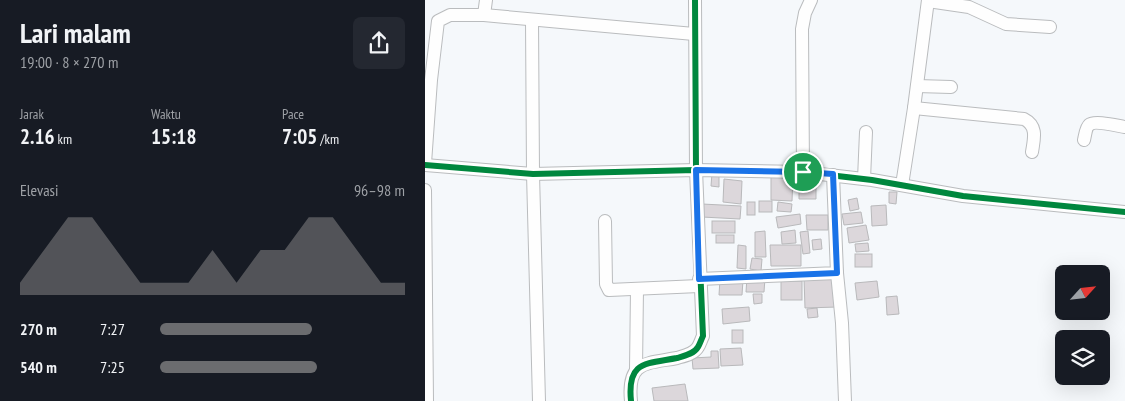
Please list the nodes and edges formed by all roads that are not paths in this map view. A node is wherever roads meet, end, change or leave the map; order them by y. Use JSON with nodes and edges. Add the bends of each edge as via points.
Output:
{"nodes":[{"id":1,"x":486,"y":0,"type":"edge"},
{"id":2,"x":695,"y":0,"type":"edge"},
{"id":3,"x":811,"y":0,"type":"edge"},
{"id":4,"x":928,"y":1,"type":"edge"},
{"id":5,"x":484,"y":15,"type":"junction"},
{"id":6,"x":532,"y":20,"type":"junction"},
{"id":7,"x":1050,"y":27,"type":"dead end"},
{"id":8,"x":694,"y":34,"type":"junction"},
{"id":9,"x":917,"y":86,"type":"junction"},
{"id":10,"x":951,"y":87,"type":"dead end"},
{"id":11,"x":914,"y":108,"type":"junction"},
{"id":12,"x":1125,"y":127,"type":"edge"},
{"id":13,"x":866,"y":132,"type":"dead end"},
{"id":14,"x":1084,"y":140,"type":"dead end"},
{"id":15,"x":1032,"y":152,"type":"dead end"},
{"id":16,"x":425,"y":164,"type":"edge"},
{"id":17,"x":696,"y":170,"type":"junction"},
{"id":18,"x":803,"y":172,"type":"junction"},
{"id":19,"x":533,"y":174,"type":"junction"},
{"id":20,"x":833,"y":174,"type":"junction"},
{"id":21,"x":864,"y":179,"type":"junction"},
{"id":22,"x":903,"y":185,"type":"junction"},
{"id":23,"x":425,"y":190,"type":"edge"},
{"id":24,"x":1125,"y":212,"type":"edge"},
{"id":25,"x":605,"y":221,"type":"dead end"},
{"id":26,"x":837,"y":273,"type":"junction"},
{"id":27,"x":699,"y":282,"type":"junction"},
{"id":28,"x":637,"y":289,"type":"junction"},
{"id":29,"x":636,"y":369,"type":"junction"},
{"id":30,"x":427,"y":401,"type":"edge"},
{"id":31,"x":539,"y":401,"type":"edge"},
{"id":32,"x":631,"y":401,"type":"edge"},
{"id":33,"x":845,"y":401,"type":"edge"}],
"edges":[{"from":1,"to":5,"type":"street"},
{"from":2,"to":8,"type":"street"},
{"from":3,"to":18,"type":"street","via":[[802,29]]},
{"from":4,"to":7,"type":"street","via":[[969,7],[1006,24]]},
{"from":4,"to":9,"type":"street"},
{"from":5,"to":6,"type":"street"},
{"from":5,"to":16,"type":"street","via":[[450,15],[438,21]]},
{"from":6,"to":8,"type":"street"},
{"from":6,"to":19,"type":"street"},
{"from":8,"to":17,"type":"street"},
{"from":9,"to":10,"type":"street"},
{"from":9,"to":11,"type":"street"},
{"from":11,"to":15,"type":"street","via":[[1024,119],[1034,129]]},
{"from":11,"to":22,"type":"street"},
{"from":12,"to":14,"type":"street","via":[[1090,124]]},
{"from":13,"to":21,"type":"street"},
{"from":16,"to":19,"type":"street"},
{"from":17,"to":18,"type":"street"},
{"from":17,"to":19,"type":"street"},
{"from":17,"to":27,"type":"street"},
{"from":18,"to":20,"type":"street"},
{"from":19,"to":31,"type":"street"},
{"from":20,"to":21,"type":"street"},
{"from":20,"to":26,"type":"street"},
{"from":21,"to":22,"type":"street"},
{"from":22,"to":24,"type":"street","via":[[963,196]]},
{"from":23,"to":30,"type":"street"},
{"from":25,"to":28,"type":"street","via":[[607,287],[614,291]]},
{"from":26,"to":27,"type":"street"},
{"from":26,"to":33,"type":"street"},
{"from":27,"to":28,"type":"street"},
{"from":27,"to":29,"type":"street","via":[[703,336],[699,347],[684,356]]},
{"from":28,"to":29,"type":"street"},
{"from":29,"to":32,"type":"street"}]}
